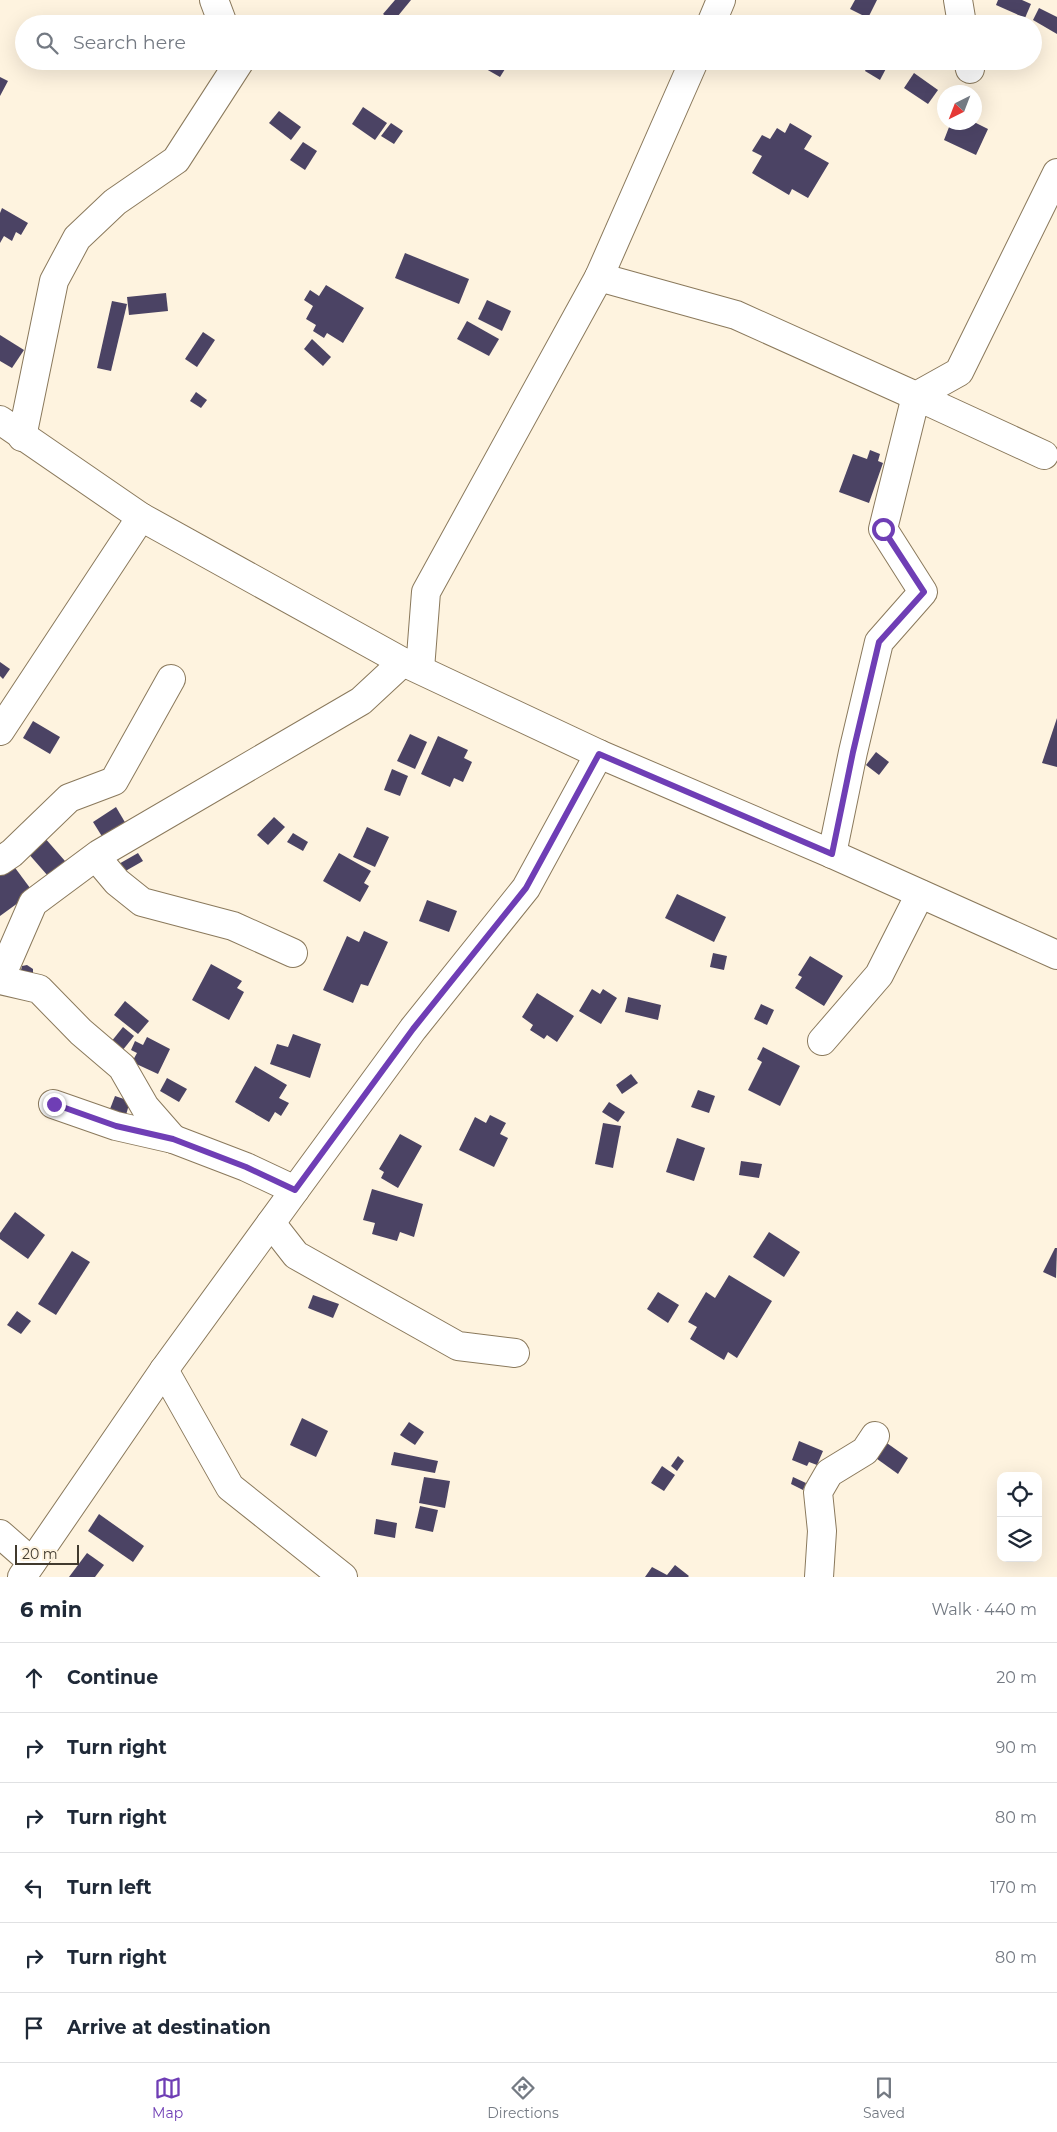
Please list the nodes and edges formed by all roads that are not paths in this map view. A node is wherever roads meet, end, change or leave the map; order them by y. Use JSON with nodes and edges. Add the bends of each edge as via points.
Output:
{"nodes":[{"id":1,"x":214,"y":0,"type":"edge"},
{"id":2,"x":721,"y":0,"type":"edge"},
{"id":3,"x":958,"y":0,"type":"edge"},
{"id":4,"x":220,"y":15,"type":"edge"},
{"id":5,"x":715,"y":15,"type":"edge"},
{"id":6,"x":960,"y":15,"type":"edge"},
{"id":7,"x":234,"y":70,"type":"edge"},
{"id":8,"x":690,"y":70,"type":"edge"},
{"id":9,"x":1057,"y":173,"type":"edge"},
{"id":10,"x":599,"y":277,"type":"junction"},
{"id":11,"x":916,"y":396,"type":"junction"},
{"id":12,"x":0,"y":420,"type":"edge"},
{"id":13,"x":22,"y":437,"type":"junction"},
{"id":14,"x":1044,"y":455,"type":"dead end"},
{"id":15,"x":141,"y":517,"type":"junction"},
{"id":16,"x":412,"y":666,"type":"junction"},
{"id":17,"x":171,"y":678,"type":"dead end"},
{"id":18,"x":0,"y":731,"type":"edge"},
{"id":19,"x":599,"y":754,"type":"junction"},
{"id":20,"x":832,"y":854,"type":"junction"},
{"id":21,"x":96,"y":857,"type":"junction"},
{"id":22,"x":0,"y":861,"type":"edge"},
{"id":23,"x":920,"y":894,"type":"junction"},
{"id":24,"x":293,"y":953,"type":"dead end"},
{"id":25,"x":1057,"y":955,"type":"edge"},
{"id":26,"x":0,"y":979,"type":"edge"},
{"id":27,"x":822,"y":1041,"type":"dead end"},
{"id":28,"x":54,"y":1104,"type":"dead end"},
{"id":29,"x":173,"y":1139,"type":"junction"},
{"id":30,"x":295,"y":1190,"type":"junction"},
{"id":31,"x":271,"y":1223,"type":"junction"},
{"id":32,"x":515,"y":1353,"type":"dead end"},
{"id":33,"x":164,"y":1370,"type":"junction"},
{"id":34,"x":875,"y":1436,"type":"dead end"},
{"id":35,"x":0,"y":1534,"type":"edge"},
{"id":36,"x":27,"y":1569,"type":"edge"},
{"id":37,"x":343,"y":1577,"type":"edge"},
{"id":38,"x":819,"y":1577,"type":"edge"}],
"edges":[{"from":1,"to":4,"type":"street"},
{"from":2,"to":5,"type":"street"},
{"from":3,"to":6,"type":"street"},
{"from":7,"to":13,"type":"street","via":[[176,160],[115,202],[77,238],[54,281]]},
{"from":8,"to":10,"type":"street"},
{"from":9,"to":11,"type":"street","via":[[959,372]]},
{"from":10,"to":11,"type":"street","via":[[736,315]]},
{"from":10,"to":16,"type":"street","via":[[426,592]]},
{"from":11,"to":14,"type":"street"},
{"from":11,"to":20,"type":"street","via":[[883,529],[924,592],[879,642]]},
{"from":12,"to":13,"type":"street"},
{"from":13,"to":15,"type":"street"},
{"from":15,"to":16,"type":"street"},
{"from":15,"to":18,"type":"street"},
{"from":16,"to":19,"type":"street"},
{"from":16,"to":21,"type":"street","via":[[361,701]]},
{"from":17,"to":22,"type":"street","via":[[114,781],[69,798]]},
{"from":19,"to":20,"type":"street"},
{"from":19,"to":30,"type":"street","via":[[526,888],[413,1029]]},
{"from":20,"to":23,"type":"street"},
{"from":21,"to":24,"type":"street","via":[[117,882],[142,902],[233,926]]},
{"from":21,"to":26,"type":"street","via":[[33,903]]},
{"from":23,"to":25,"type":"street"},
{"from":23,"to":27,"type":"street","via":[[879,975]]},
{"from":26,"to":29,"type":"street","via":[[39,989],[81,1032],[122,1067],[145,1107]]},
{"from":28,"to":29,"type":"street","via":[[116,1126]]},
{"from":29,"to":30,"type":"street"},
{"from":30,"to":31,"type":"street"},
{"from":31,"to":32,"type":"street","via":[[296,1255],[458,1346]]},
{"from":31,"to":33,"type":"street"},
{"from":33,"to":36,"type":"street"},
{"from":33,"to":37,"type":"street","via":[[230,1487]]},
{"from":34,"to":38,"type":"street","via":[[865,1451],[829,1473],[818,1492],[822,1531]]},
{"from":35,"to":36,"type":"street"}]}
